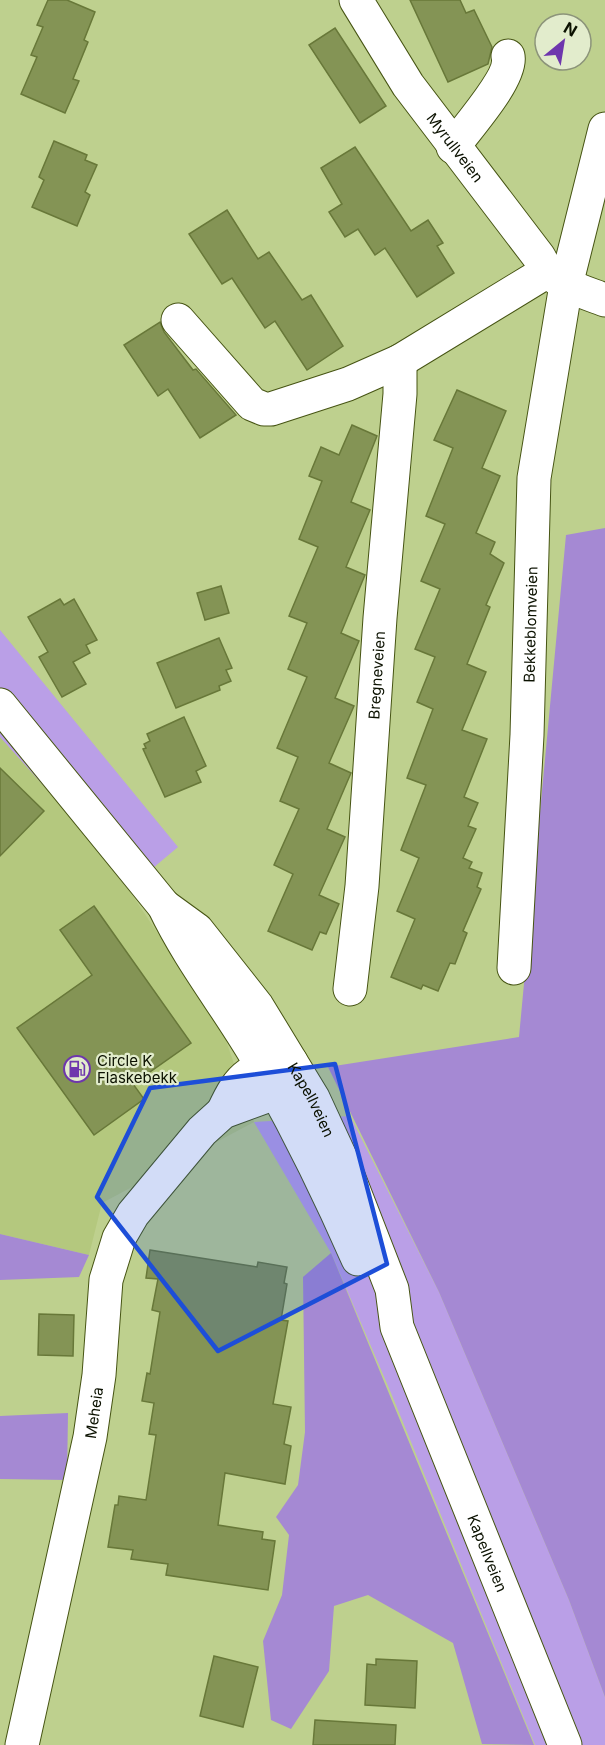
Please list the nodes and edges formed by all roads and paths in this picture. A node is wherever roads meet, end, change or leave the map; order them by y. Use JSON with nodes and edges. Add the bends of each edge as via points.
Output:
{"nodes":[{"id":1,"x":356,"y":0,"type":"edge"},
{"id":2,"x":508,"y":56,"type":"dead end"},
{"id":3,"x":605,"y":129,"type":"edge"},
{"id":4,"x":453,"y":147,"type":"junction"},
{"id":5,"x":556,"y":278,"type":"junction"},
{"id":6,"x":605,"y":300,"type":"edge"},
{"id":7,"x":178,"y":320,"type":"dead end"},
{"id":8,"x":400,"y":361,"type":"junction"},
{"id":9,"x":0,"y":705,"type":"edge"},
{"id":10,"x":514,"y":968,"type":"dead end"},
{"id":11,"x":350,"y":989,"type":"dead end"},
{"id":12,"x":276,"y":1074,"type":"junction"},
{"id":13,"x":22,"y":1745,"type":"edge"},
{"id":14,"x":565,"y":1745,"type":"edge"}],
"edges":[{"from":1,"to":4,"type":"street","name":"Myrullveien","via":[[408,85]]},
{"from":2,"to":4,"type":"street","via":[[508,67],[498,86]]},
{"from":3,"to":5,"type":"street","name":"Bekkeblomveien"},
{"from":4,"to":5,"type":"street","name":"Myrullveien"},
{"from":5,"to":6,"type":"street"},
{"from":5,"to":8,"type":"street"},
{"from":5,"to":10,"type":"street","name":"Bekkeblomveien","via":[[534,478]]},
{"from":7,"to":8,"type":"street","via":[[252,404],[264,409],[348,384]]},
{"from":8,"to":11,"type":"street","name":"Bregneveien","via":[[362,886]]},
{"from":9,"to":12,"type":"street","name":"Kapellveien","via":[[164,906],[180,940]]},
{"from":12,"to":13,"type":"street","name":"Meheia","via":[[235,1086],[223,1112],[202,1131],[134,1214],[109,1264],[90,1437]]},
{"from":12,"to":14,"type":"street","name":"Kapellveien","via":[[375,1299],[397,1328]]}]}
